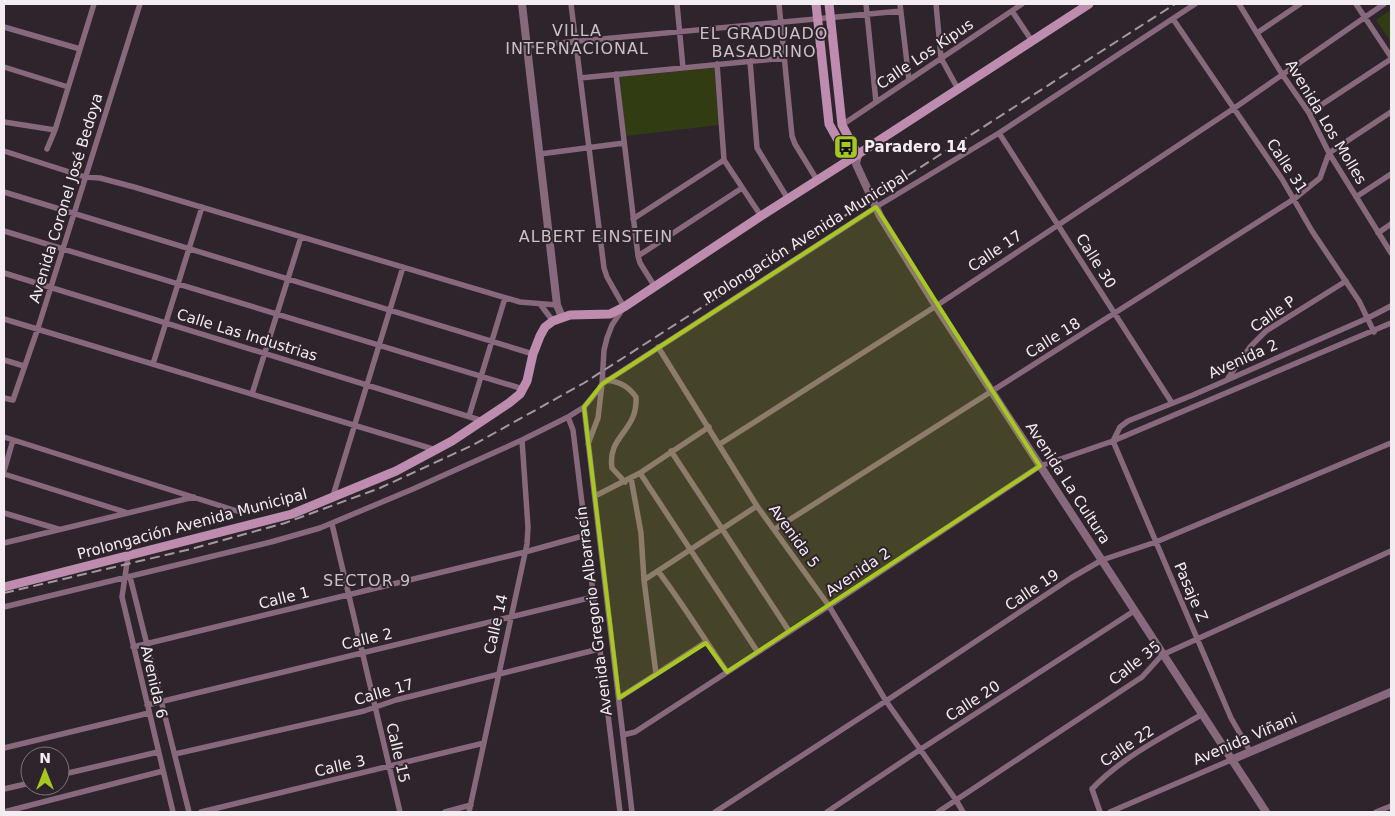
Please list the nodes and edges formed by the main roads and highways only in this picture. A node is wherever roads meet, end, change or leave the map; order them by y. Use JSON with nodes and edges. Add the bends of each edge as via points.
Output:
{"nodes":[{"id":1,"x":816,"y":4,"type":"edge"},
{"id":2,"x":829,"y":4,"type":"edge"},
{"id":3,"x":1089,"y":4,"type":"edge"},
{"id":4,"x":858,"y":155,"type":"junction"},
{"id":5,"x":853,"y":162,"type":"junction"},
{"id":6,"x":4,"y":587,"type":"edge"}],
"edges":[{"from":1,"to":5,"type":"main road","name":"Avenida La Cultura","via":[[829,124]]},
{"from":2,"to":4,"type":"main road","via":[[842,125]]},
{"from":3,"to":4,"type":"main road","name":"Prolongación Avenida Municipal"},
{"from":4,"to":5,"type":"main road","name":"Prolongación Avenida Municipal"},
{"from":5,"to":6,"type":"main road","name":"Prolongación Avenida Municipal","via":[[817,180],[624,308],[610,314],[562,316],[553,321],[542,332],[523,389],[509,403],[436,450],[396,471],[292,514]]}]}
